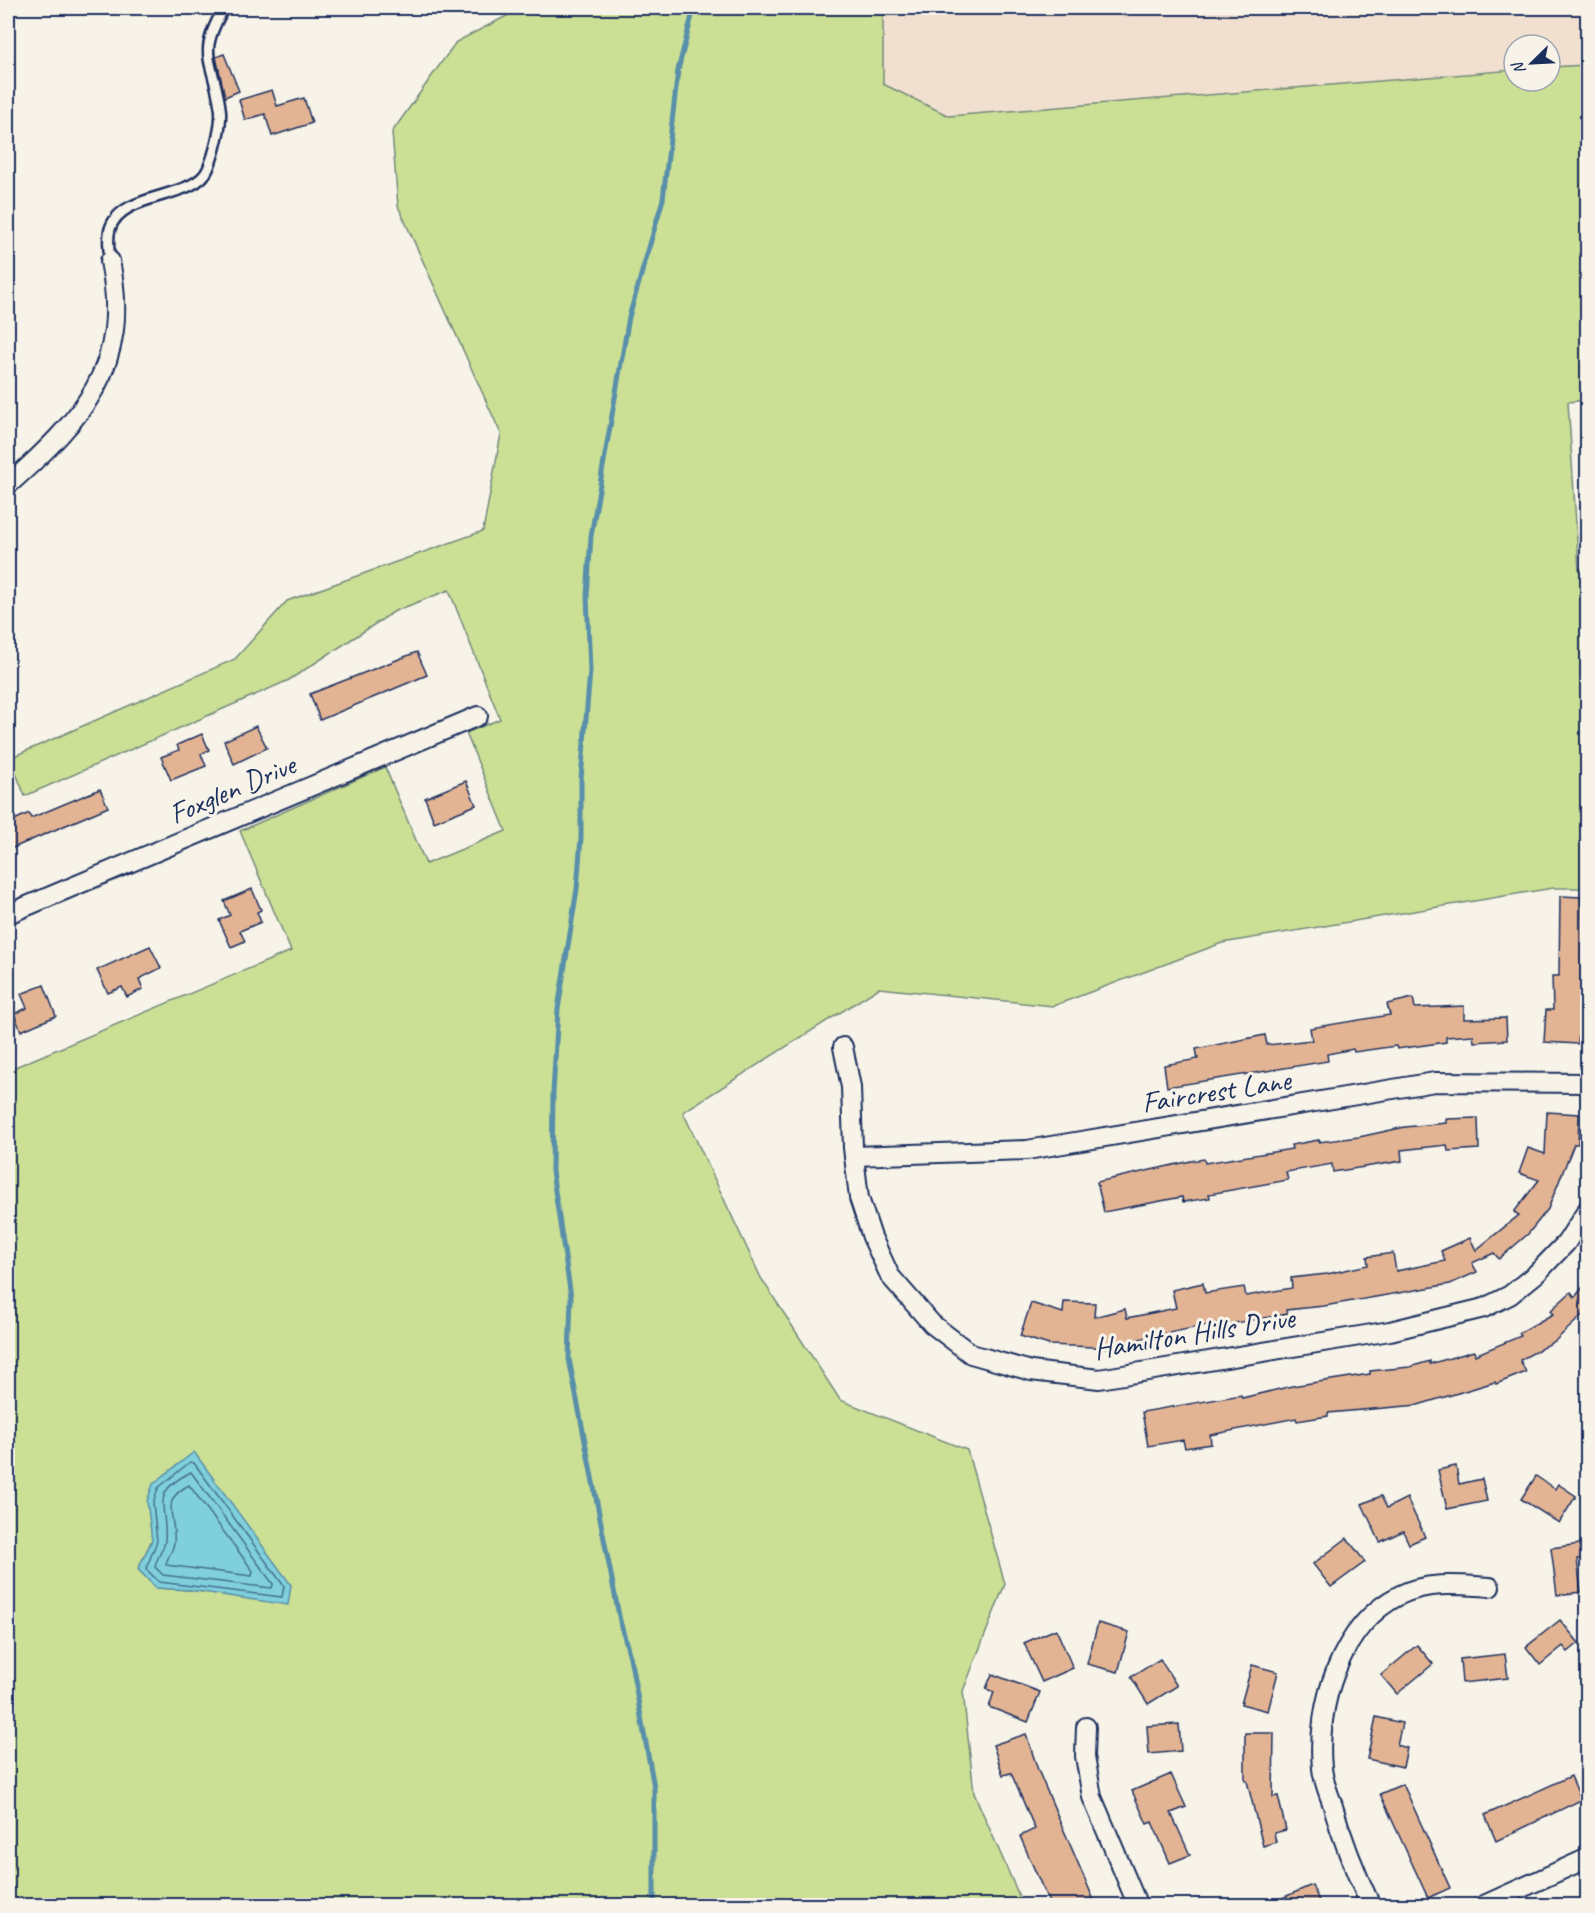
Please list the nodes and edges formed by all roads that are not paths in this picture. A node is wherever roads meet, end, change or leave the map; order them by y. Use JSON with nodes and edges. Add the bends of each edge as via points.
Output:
{"nodes":[{"id":1,"x":224,"y":8,"type":"edge"},
{"id":2,"x":110,"y":261,"type":"joint"},
{"id":3,"x":8,"y":485,"type":"edge"},
{"id":4,"x":478,"y":716,"type":"dead end"},
{"id":5,"x":8,"y":914,"type":"edge"},
{"id":6,"x":843,"y":1047,"type":"dead end"},
{"id":7,"x":1587,"y":1083,"type":"edge"},
{"id":8,"x":854,"y":1156,"type":"junction"},
{"id":9,"x":1587,"y":1209,"type":"edge"},
{"id":10,"x":1490,"y":1587,"type":"dead end"},
{"id":11,"x":1086,"y":1727,"type":"dead end"},
{"id":12,"x":1587,"y":1858,"type":"edge"},
{"id":13,"x":1138,"y":1905,"type":"edge"},
{"id":14,"x":1371,"y":1905,"type":"edge"},
{"id":15,"x":1482,"y":1905,"type":"edge"}],
"edges":[{"from":1,"to":2,"type":"lane","via":[[208,37],[221,120],[208,171],[196,182],[120,214],[110,226]]},
{"from":2,"to":3,"type":"street","via":[[117,294],[117,320],[108,362],[84,410],[52,446]]},
{"from":4,"to":5,"type":"street","name":"Foxglen Drive"},
{"from":6,"to":8,"type":"street","name":"Hamilton Hills Drive","via":[[851,1087]]},
{"from":7,"to":8,"type":"street","name":"Faircrest Lane","via":[[1435,1082],[1027,1150]]},
{"from":8,"to":9,"type":"street","name":"Hamilton Hills Drive","via":[[859,1198],[890,1276],[932,1324],[971,1354],[1057,1376],[1099,1379],[1390,1331],[1484,1308],[1510,1295],[1537,1273],[1566,1243]]},
{"from":10,"to":14,"type":"street","via":[[1439,1584],[1401,1594],[1369,1616],[1344,1651],[1320,1734],[1322,1771],[1345,1849]]},
{"from":11,"to":13,"type":"street","via":[[1085,1756],[1092,1797]]},
{"from":12,"to":15,"type":"street"}]}
